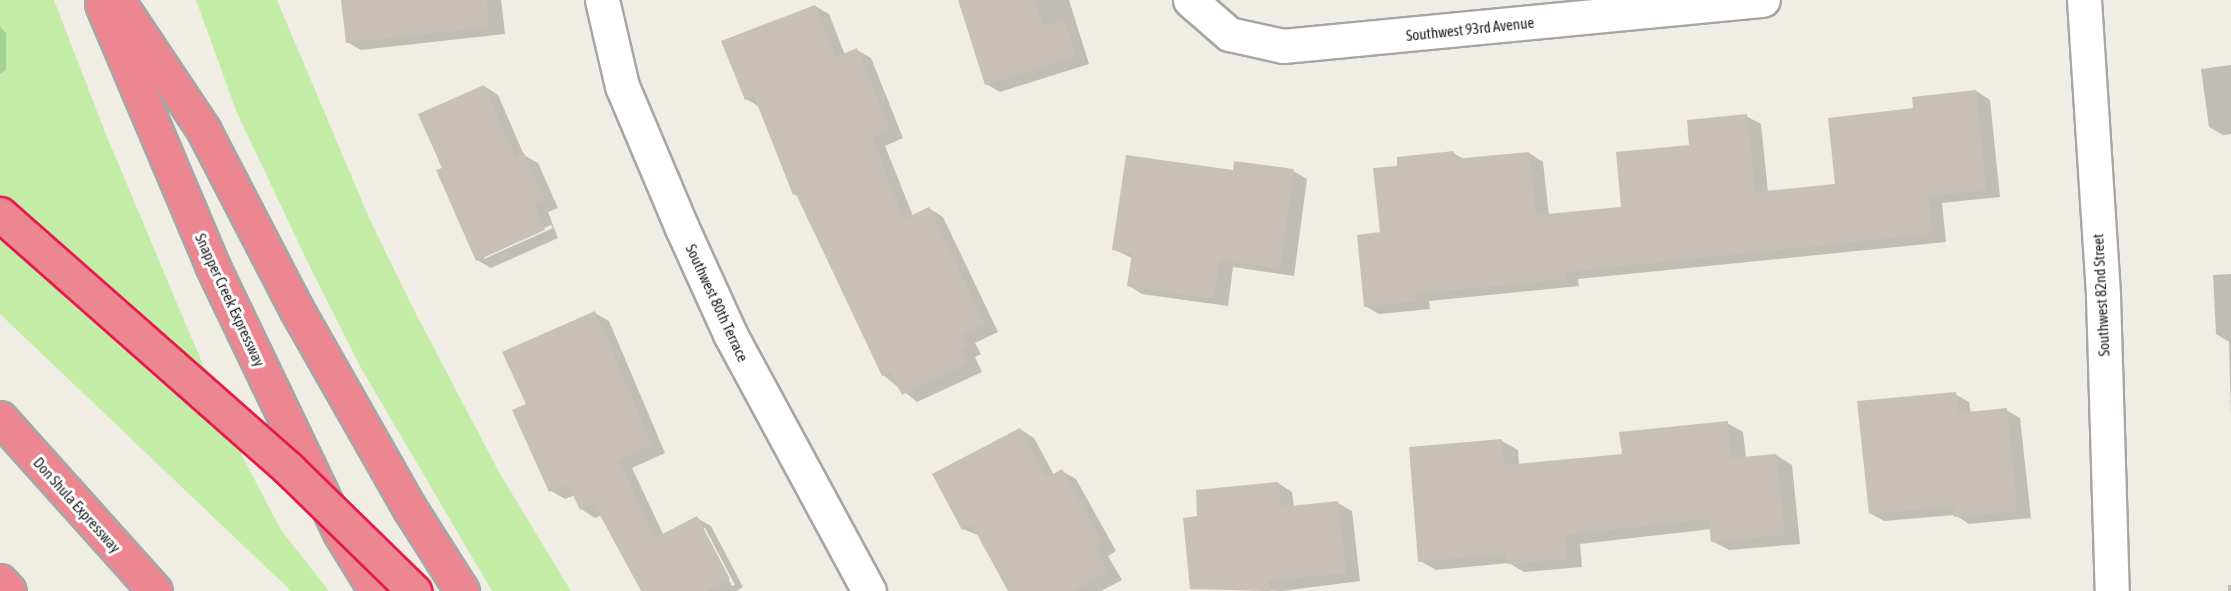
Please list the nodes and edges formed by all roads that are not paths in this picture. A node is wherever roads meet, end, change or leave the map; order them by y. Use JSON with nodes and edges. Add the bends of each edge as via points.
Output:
{"nodes":[{"id":1,"x":100,"y":0,"type":"edge"},
{"id":2,"x":117,"y":0,"type":"edge"},
{"id":3,"x":602,"y":0,"type":"edge"},
{"id":4,"x":1190,"y":0,"type":"edge"},
{"id":5,"x":1763,"y":0,"type":"edge"},
{"id":6,"x":2084,"y":0,"type":"edge"},
{"id":7,"x":0,"y":214,"type":"edge"},
{"id":8,"x":0,"y":418,"type":"edge"},
{"id":9,"x":0,"y":581,"type":"edge"},
{"id":10,"x":9,"y":591,"type":"edge"},
{"id":11,"x":154,"y":591,"type":"edge"},
{"id":12,"x":376,"y":591,"type":"edge"},
{"id":13,"x":414,"y":591,"type":"edge"},
{"id":14,"x":462,"y":591,"type":"edge"},
{"id":15,"x":869,"y":591,"type":"edge"},
{"id":16,"x":2112,"y":591,"type":"edge"}],
"edges":[{"from":1,"to":12,"type":"highway","name":"Snapper Creek Expressway","via":[[212,265],[341,534]]},
{"from":2,"to":14,"type":"highway","via":[[203,129],[298,312],[410,509]]},
{"from":3,"to":15,"type":"street","name":"Southwest 80th Terrace","via":[[622,86],[682,228],[730,333]]},
{"from":4,"to":5,"type":"street","name":"Southwest 93rd Avenue","via":[[1229,34],[1283,46]]},
{"from":6,"to":16,"type":"street","name":"Southwest 82nd Street","via":[[2103,308]]},
{"from":7,"to":13,"type":"highway","bridge":true,"via":[[290,469]]},
{"from":8,"to":11,"type":"highway","name":"Don Shula Expressway"},
{"from":9,"to":10,"type":"highway"}]}
